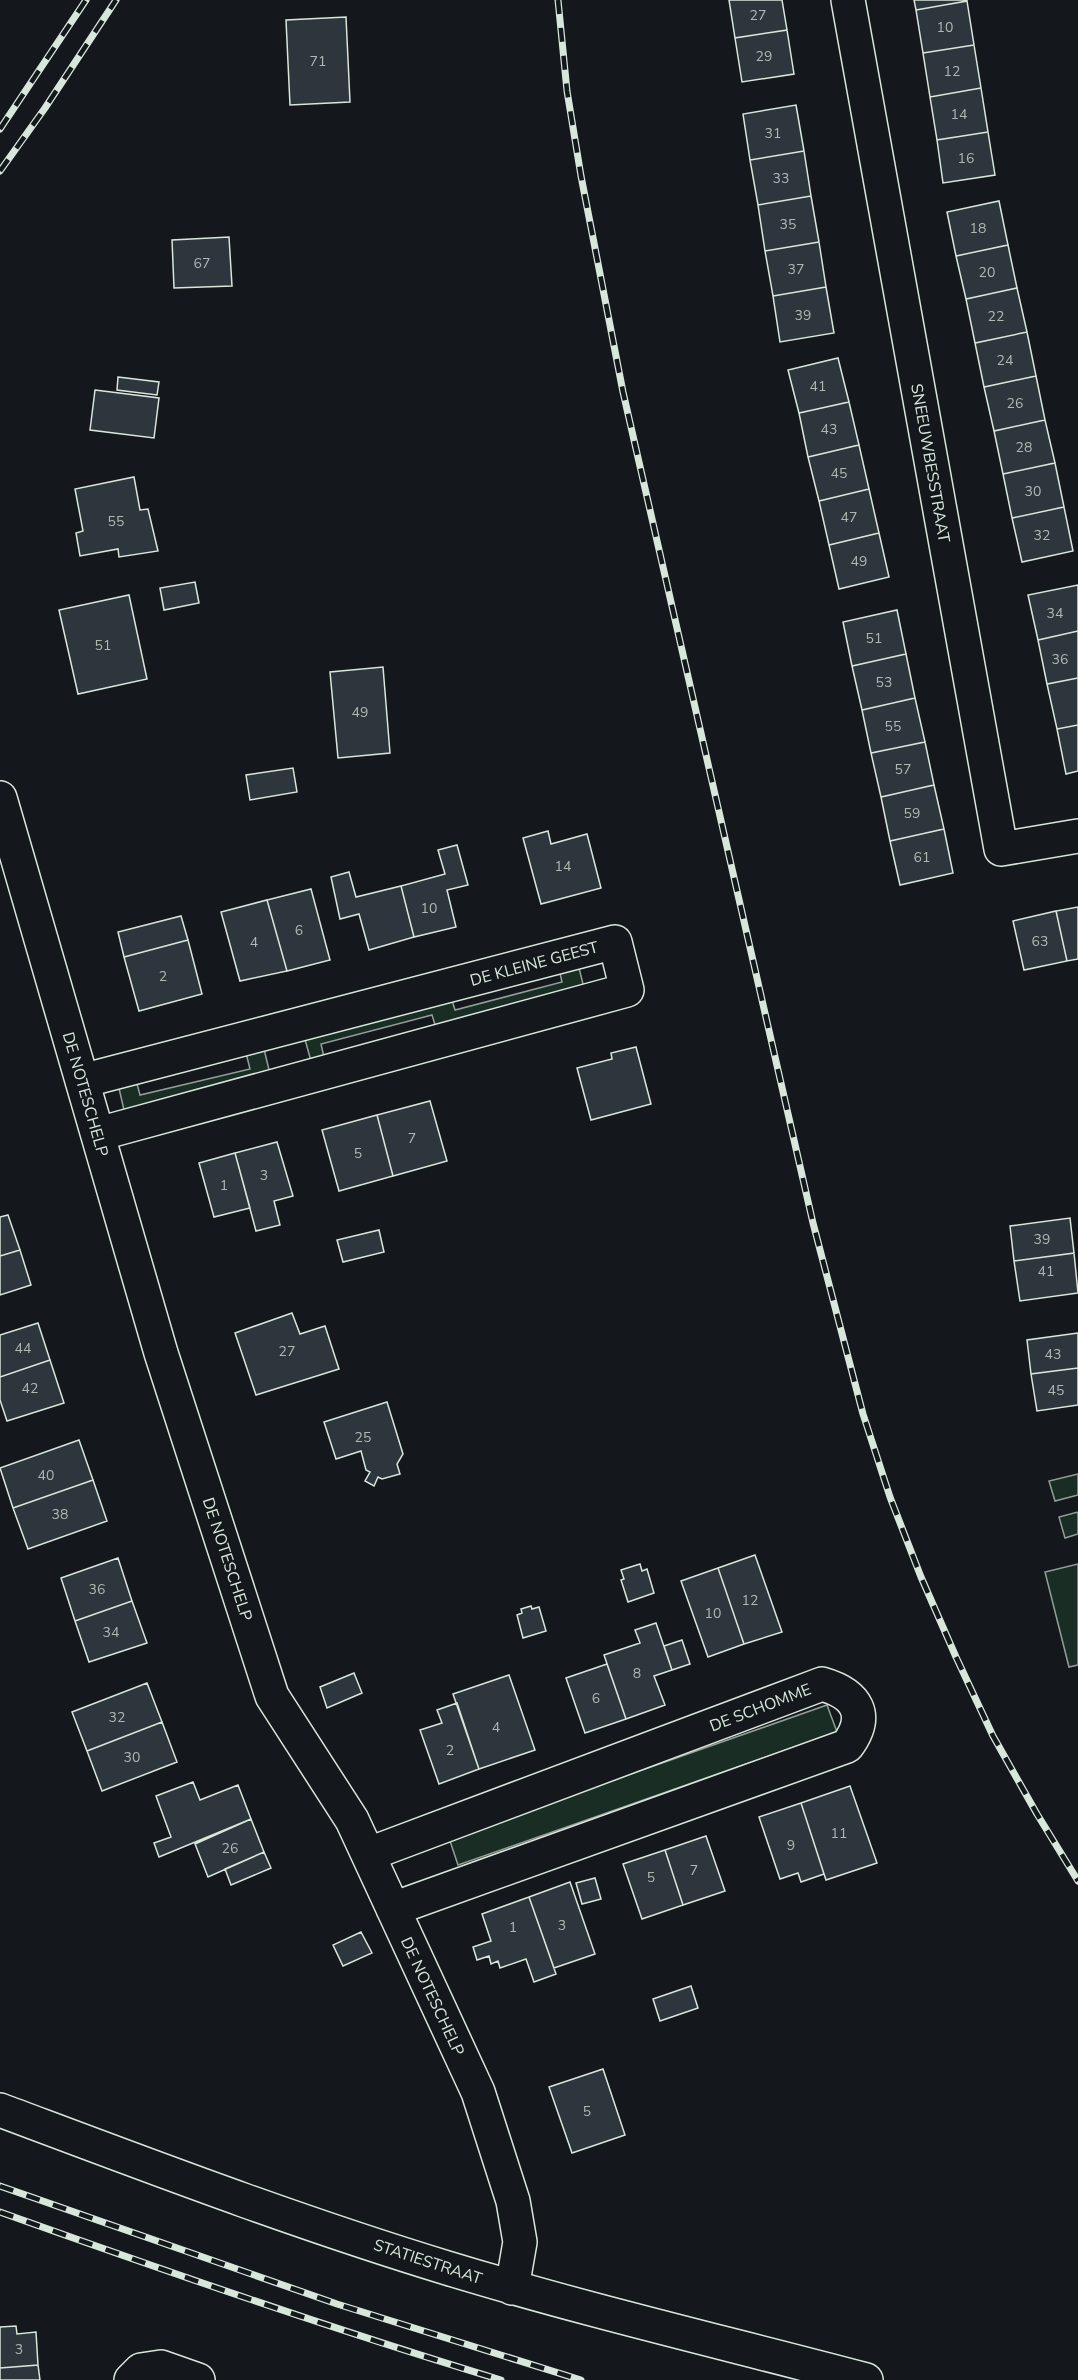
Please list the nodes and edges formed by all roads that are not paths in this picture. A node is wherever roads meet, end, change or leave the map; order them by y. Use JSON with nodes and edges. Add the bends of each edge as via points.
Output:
{"nodes":[{"id":1,"x":848,"y":0,"type":"edge"},
{"id":2,"x":0,"y":798,"type":"edge"},
{"id":3,"x":1078,"y":836,"type":"edge"},
{"id":4,"x":82,"y":1081,"type":"junction"},
{"id":5,"x":98,"y":1134,"type":"junction"},
{"id":6,"x":369,"y":1854,"type":"junction"},
{"id":7,"x":393,"y":1909,"type":"junction"},
{"id":8,"x":0,"y":2110,"type":"edge"},
{"id":9,"x":512,"y":2288,"type":"junction"},
{"id":10,"x":131,"y":2380,"type":"edge"},
{"id":11,"x":198,"y":2380,"type":"edge"},
{"id":12,"x":866,"y":2380,"type":"edge"}],
"edges":[{"from":1,"to":3,"type":"street","name":"SNEEUWBESSTRAAT","via":[[1000,849]]},
{"from":2,"to":4,"type":"street","name":"DE NOTESCHELP"},
{"from":4,"to":5,"type":"street","name":"DE NOTESCHELP"},
{"from":4,"to":5,"type":"street","name":"DE KLEINE GEEST","via":[[615,942],[627,990]]},
{"from":5,"to":6,"type":"street","name":"DE NOTESCHELP","via":[[161,1353],[272,1696],[352,1820]]},
{"from":6,"to":7,"type":"street","name":"DE NOTESCHELP"},
{"from":6,"to":7,"type":"street","name":"DE SCHOMME","via":[[822,1684],[846,1695],[855,1706],[860,1719],[847,1746]]},
{"from":7,"to":9,"type":"street","name":"DE NOTESCHELP","via":[[478,2092],[513,2201],[520,2242]]},
{"from":8,"to":9,"type":"street","name":"STATIESTRAAT","via":[[190,2181]]},
{"from":9,"to":12,"type":"street","name":"STATIESTRAAT"},
{"from":10,"to":11,"type":"street","via":[[141,2370],[161,2367]]}]}
